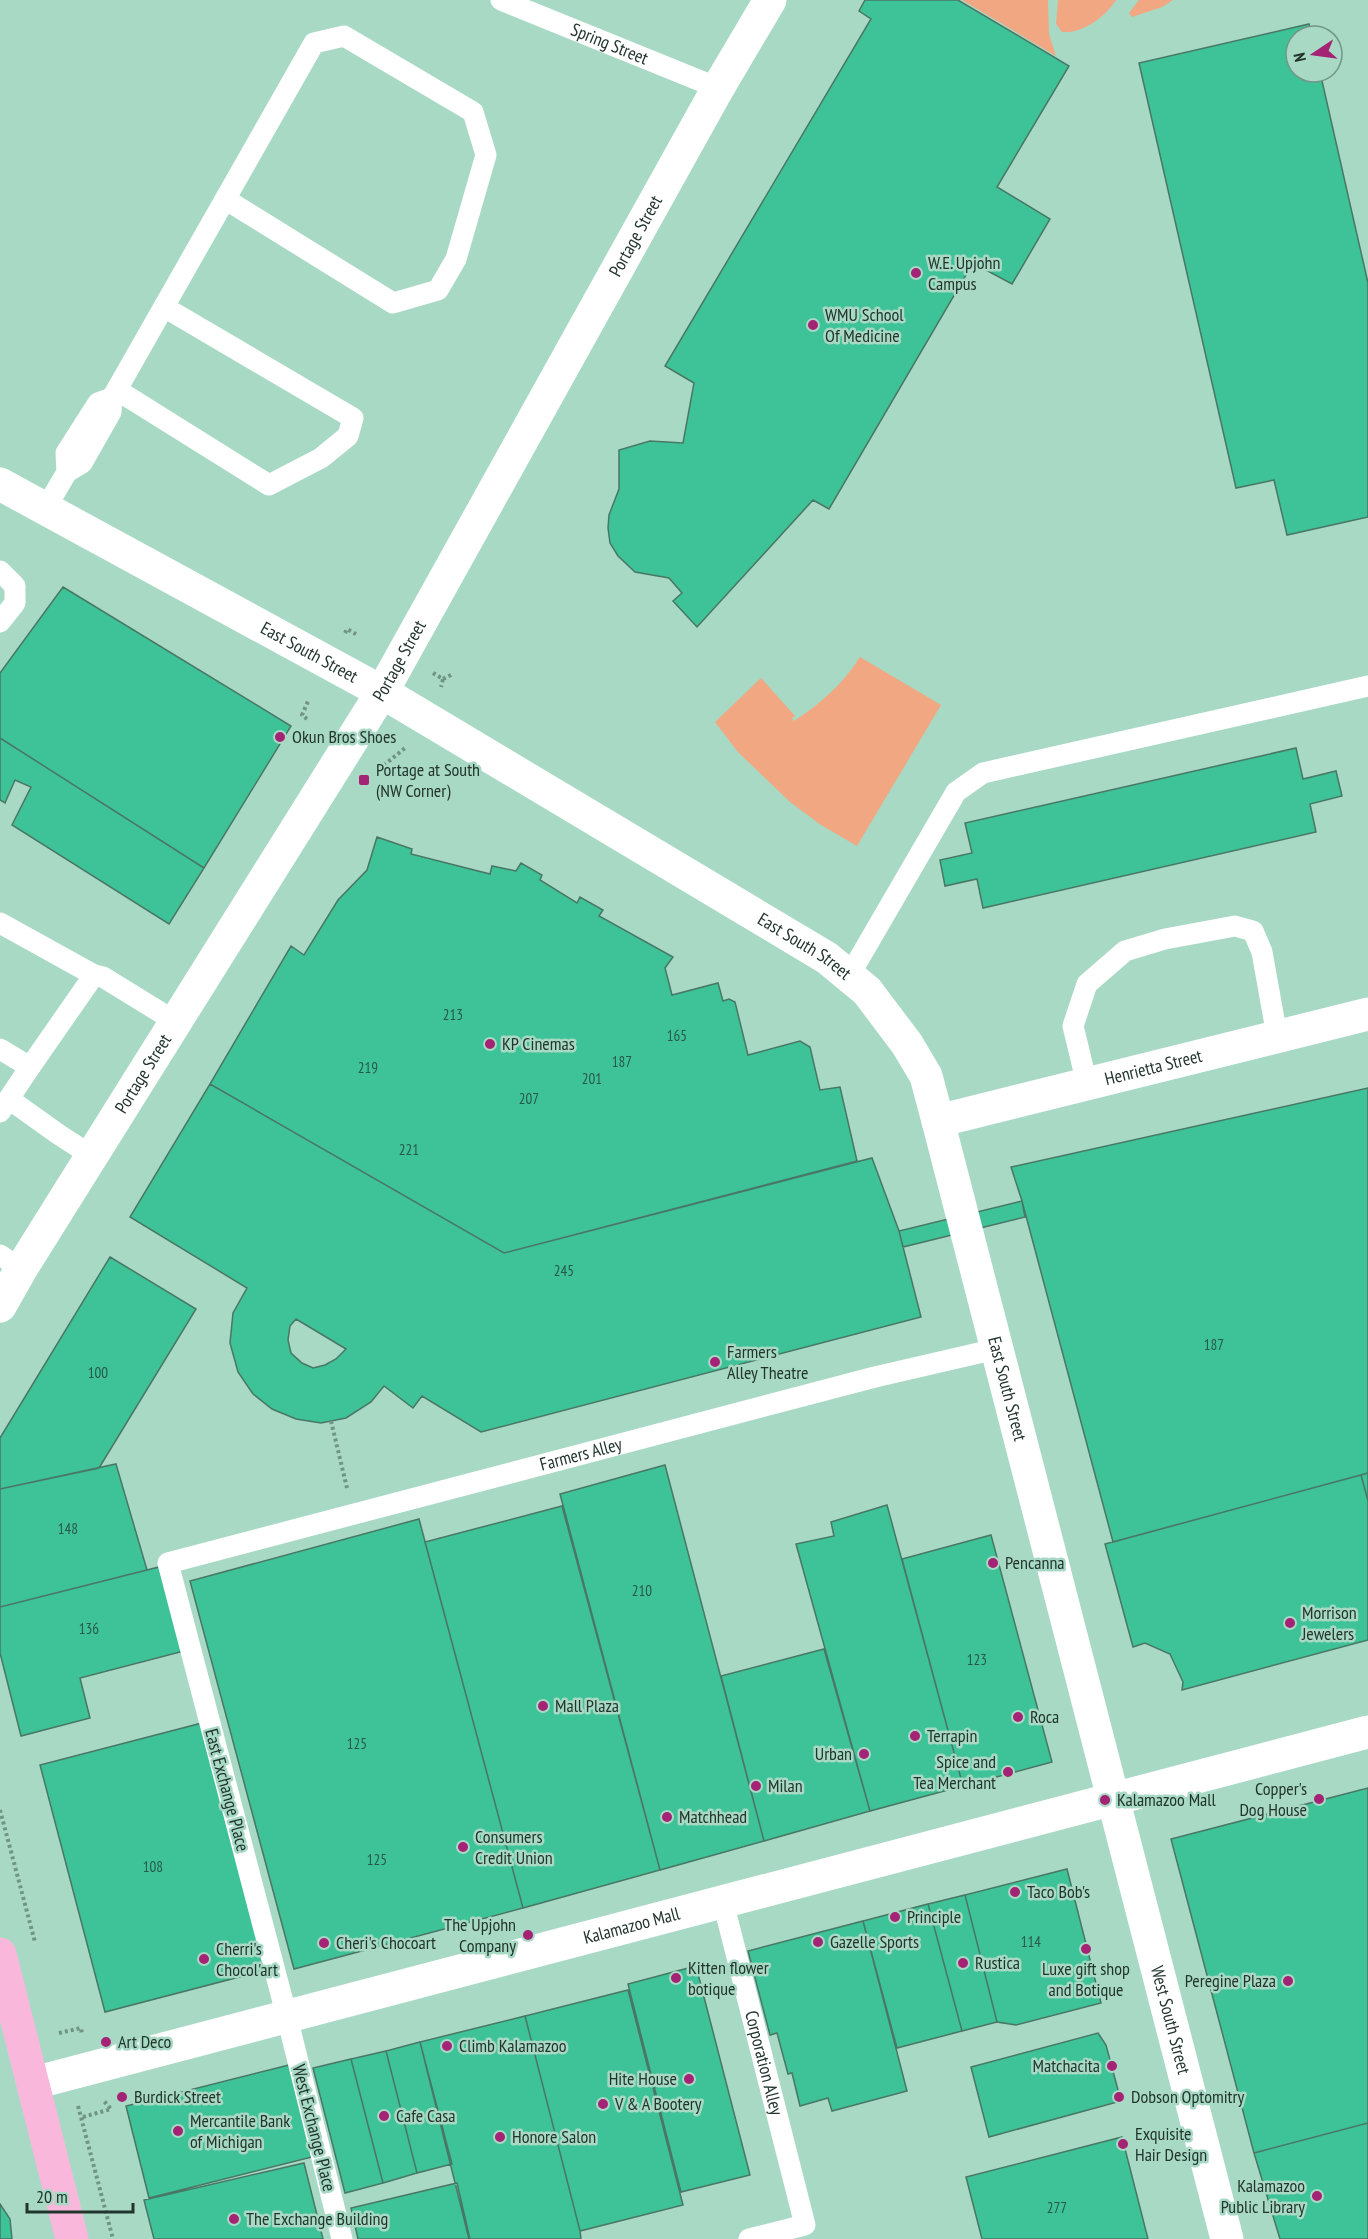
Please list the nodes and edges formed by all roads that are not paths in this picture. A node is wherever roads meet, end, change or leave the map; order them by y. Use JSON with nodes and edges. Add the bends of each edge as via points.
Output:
{"nodes":[{"id":1,"x":501,"y":0,"type":"edge"},
{"id":2,"x":770,"y":0,"type":"edge"},
{"id":3,"x":718,"y":88,"type":"junction"},
{"id":4,"x":225,"y":199,"type":"junction"},
{"id":5,"x":164,"y":307,"type":"junction"},
{"id":6,"x":115,"y":394,"type":"junction"},
{"id":7,"x":0,"y":484,"type":"edge"},
{"id":8,"x":45,"y":509,"type":"junction"},
{"id":9,"x":0,"y":571,"type":"edge"},
{"id":10,"x":0,"y":622,"type":"edge"},
{"id":11,"x":1368,"y":686,"type":"edge"},
{"id":12,"x":382,"y":692,"type":"junction"},
{"id":13,"x":0,"y":923,"type":"edge"},
{"id":14,"x":94,"y":975,"type":"junction"},
{"id":15,"x":849,"y":976,"type":"junction"},
{"id":16,"x":1368,"y":1014,"type":"edge"},
{"id":17,"x":176,"y":1022,"type":"junction"},
{"id":18,"x":1277,"y":1036,"type":"junction"},
{"id":19,"x":0,"y":1049,"type":"edge"},
{"id":20,"x":30,"y":1067,"type":"junction"},
{"id":21,"x":1087,"y":1084,"type":"junction"},
{"id":22,"x":5,"y":1106,"type":"edge"},
{"id":23,"x":939,"y":1121,"type":"junction"},
{"id":24,"x":92,"y":1155,"type":"junction"},
{"id":25,"x":10,"y":1262,"type":"edge"},
{"id":26,"x":0,"y":1305,"type":"edge"},
{"id":27,"x":996,"y":1349,"type":"junction"},
{"id":28,"x":168,"y":1563,"type":"joint"},
{"id":29,"x":1368,"y":1732,"type":"edge"},
{"id":30,"x":1114,"y":1800,"type":"junction"},
{"id":31,"x":723,"y":1902,"type":"junction"},
{"id":32,"x":0,"y":1954,"type":"edge"},
{"id":33,"x":287,"y":2017,"type":"junction"},
{"id":34,"x":34,"y":2083,"type":"junction"},
{"id":35,"x":72,"y":2239,"type":"edge"},
{"id":36,"x":342,"y":2239,"type":"edge"},
{"id":37,"x":749,"y":2239,"type":"edge"},
{"id":38,"x":1227,"y":2239,"type":"edge"}],
"edges":[{"from":1,"to":3,"type":"lane","name":"Spring Street"},
{"from":2,"to":3,"type":"street","name":"Portage Street"},
{"from":3,"to":12,"type":"street","name":"Portage Street"},
{"from":4,"to":4,"type":"lane","via":[[314,43],[344,36],[474,112],[486,155],[456,259],[438,290],[393,303]]},
{"from":4,"to":5,"type":"lane"},
{"from":5,"to":6,"type":"lane"},
{"from":5,"to":6,"type":"lane","via":[[353,418],[348,436],[321,458],[269,485]]},
{"from":6,"to":8,"type":"lane","via":[[98,403],[66,453],[67,472]]},
{"from":7,"to":8,"type":"street","name":"East South Street"},
{"from":8,"to":12,"type":"street","name":"East South Street"},
{"from":9,"to":10,"type":"lane","via":[[15,585],[15,603]]},
{"from":11,"to":15,"type":"lane","via":[[983,773],[956,792]]},
{"from":12,"to":15,"type":"street","name":"East South Street","via":[[827,958]]},
{"from":12,"to":17,"type":"street","name":"Portage Street"},
{"from":13,"to":14,"type":"lane"},
{"from":14,"to":17,"type":"lane"},
{"from":14,"to":20,"type":"lane"},
{"from":15,"to":23,"type":"street","name":"East South Street","via":[[867,991],[907,1044],[926,1076]]},
{"from":16,"to":18,"type":"street","name":"Henrietta Street"},
{"from":17,"to":24,"type":"street","name":"Portage Street"},
{"from":18,"to":21,"type":"street","name":"Henrietta Street"},
{"from":18,"to":21,"type":"lane","via":[[1262,952],[1253,931],[1235,926],[1164,939],[1125,951],[1087,984],[1073,1026]]},
{"from":19,"to":20,"type":"lane"},
{"from":20,"to":22,"type":"lane"},
{"from":21,"to":23,"type":"street","name":"Henrietta Street"},
{"from":22,"to":24,"type":"lane"},
{"from":23,"to":27,"type":"street","name":"East South Street"},
{"from":24,"to":25,"type":"street","name":"Portage Street"},
{"from":25,"to":26,"type":"street","name":"Portage Street"},
{"from":27,"to":28,"type":"lane","name":"Farmers Alley","via":[[875,1377]]},
{"from":27,"to":30,"type":"street","name":"East South Street"},
{"from":28,"to":33,"type":"lane","name":"East Exchange Place"},
{"from":29,"to":30,"type":"street","name":"Kalamazoo Mall"},
{"from":30,"to":31,"type":"street","name":"Kalamazoo Mall"},
{"from":30,"to":38,"type":"street","name":"West South Street"},
{"from":31,"to":33,"type":"street","name":"Kalamazoo Mall"},
{"from":31,"to":37,"type":"lane","name":"Corporation Alley","via":[[805,2225]]},
{"from":32,"to":34,"type":"main road"},
{"from":33,"to":34,"type":"street","name":"Kalamazoo Mall"},
{"from":33,"to":36,"type":"lane","name":"West Exchange Place"},
{"from":34,"to":35,"type":"main road"}]}
